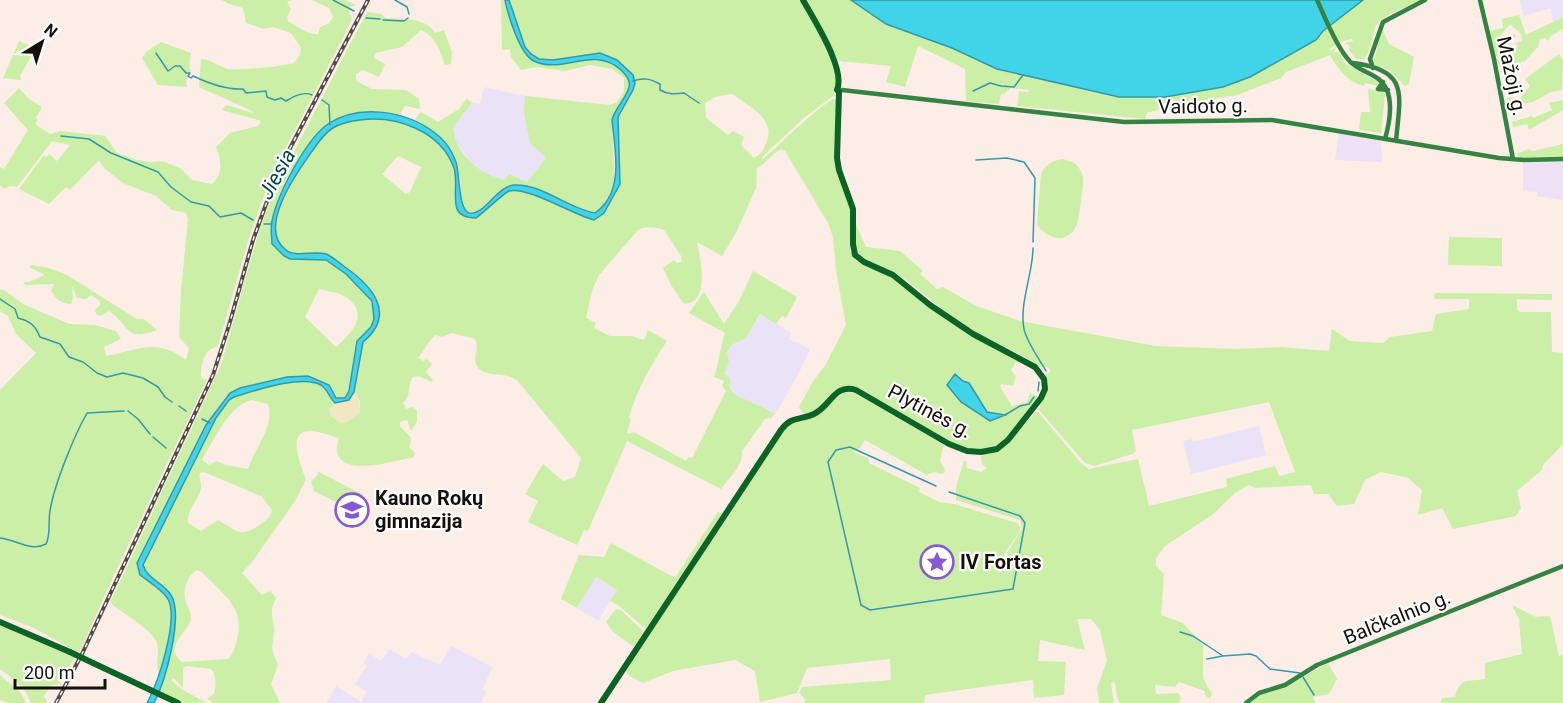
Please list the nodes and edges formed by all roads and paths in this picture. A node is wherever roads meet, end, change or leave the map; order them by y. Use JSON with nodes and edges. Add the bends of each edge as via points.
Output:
{"nodes":[{"id":1,"x":803,"y":0,"type":"edge"},
{"id":2,"x":1317,"y":0,"type":"edge"},
{"id":3,"x":1425,"y":0,"type":"edge"},
{"id":4,"x":1480,"y":0,"type":"edge"},
{"id":5,"x":1370,"y":59,"type":"junction"},
{"id":6,"x":1352,"y":63,"type":"junction"},
{"id":7,"x":1360,"y":64,"type":"junction"},
{"id":8,"x":1372,"y":68,"type":"junction"},
{"id":9,"x":1387,"y":73,"type":"junction"},
{"id":10,"x":1382,"y":81,"type":"junction"},
{"id":11,"x":840,"y":89,"type":"junction"},
{"id":12,"x":1389,"y":113,"type":"junction"},
{"id":13,"x":1398,"y":115,"type":"junction"},
{"id":14,"x":1384,"y":139,"type":"junction"},
{"id":15,"x":1396,"y":141,"type":"junction"},
{"id":16,"x":1514,"y":159,"type":"junction"},
{"id":17,"x":1563,"y":159,"type":"edge"},
{"id":18,"x":1563,"y":566,"type":"edge"},
{"id":19,"x":0,"y":622,"type":"edge"},
{"id":20,"x":175,"y":702,"type":"edge"},
{"id":21,"x":600,"y":703,"type":"edge"},
{"id":22,"x":1246,"y":703,"type":"edge"}],
"edges":[{"from":1,"to":11,"type":"main road","via":[[836,63]]},
{"from":2,"to":6,"type":"main road"},
{"from":3,"to":5,"type":"main road","via":[[1383,22]]},
{"from":4,"to":16,"type":"main road","name":"Mažoji g."},
{"from":5,"to":7,"type":"main road"},
{"from":5,"to":8,"type":"main road"},
{"from":6,"to":7,"type":"main road"},
{"from":6,"to":10,"type":"main road"},
{"from":7,"to":8,"type":"main road"},
{"from":8,"to":9,"type":"main road"},
{"from":9,"to":10,"type":"main road"},
{"from":9,"to":13,"type":"main road","via":[[1400,91]]},
{"from":10,"to":12,"type":"main road","via":[[1390,98]]},
{"from":11,"to":14,"type":"main road","name":"Vaidoto g.","via":[[1124,122],[1272,120]]},
{"from":11,"to":21,"type":"main road","name":"Plytinės g.","via":[[837,158],[853,209],[855,255],[892,275],[973,334],[1035,367],[1044,379],[1043,393],[1008,440],[992,451],[957,448],[849,388],[836,393],[814,415],[789,422]]},
{"from":12,"to":13,"type":"main road","via":[[1394,118]]},
{"from":12,"to":14,"type":"main road"},
{"from":13,"to":15,"type":"main road"},
{"from":14,"to":15,"type":"main road","name":"Vaidoto g."},
{"from":15,"to":16,"type":"main road","name":"Vaidoto g."},
{"from":16,"to":17,"type":"main road","name":"Vaidoto g."},
{"from":18,"to":22,"type":"main road","name":"Balčkalnio g.","via":[[1317,665]]},
{"from":19,"to":20,"type":"main road","bridge":true}]}
